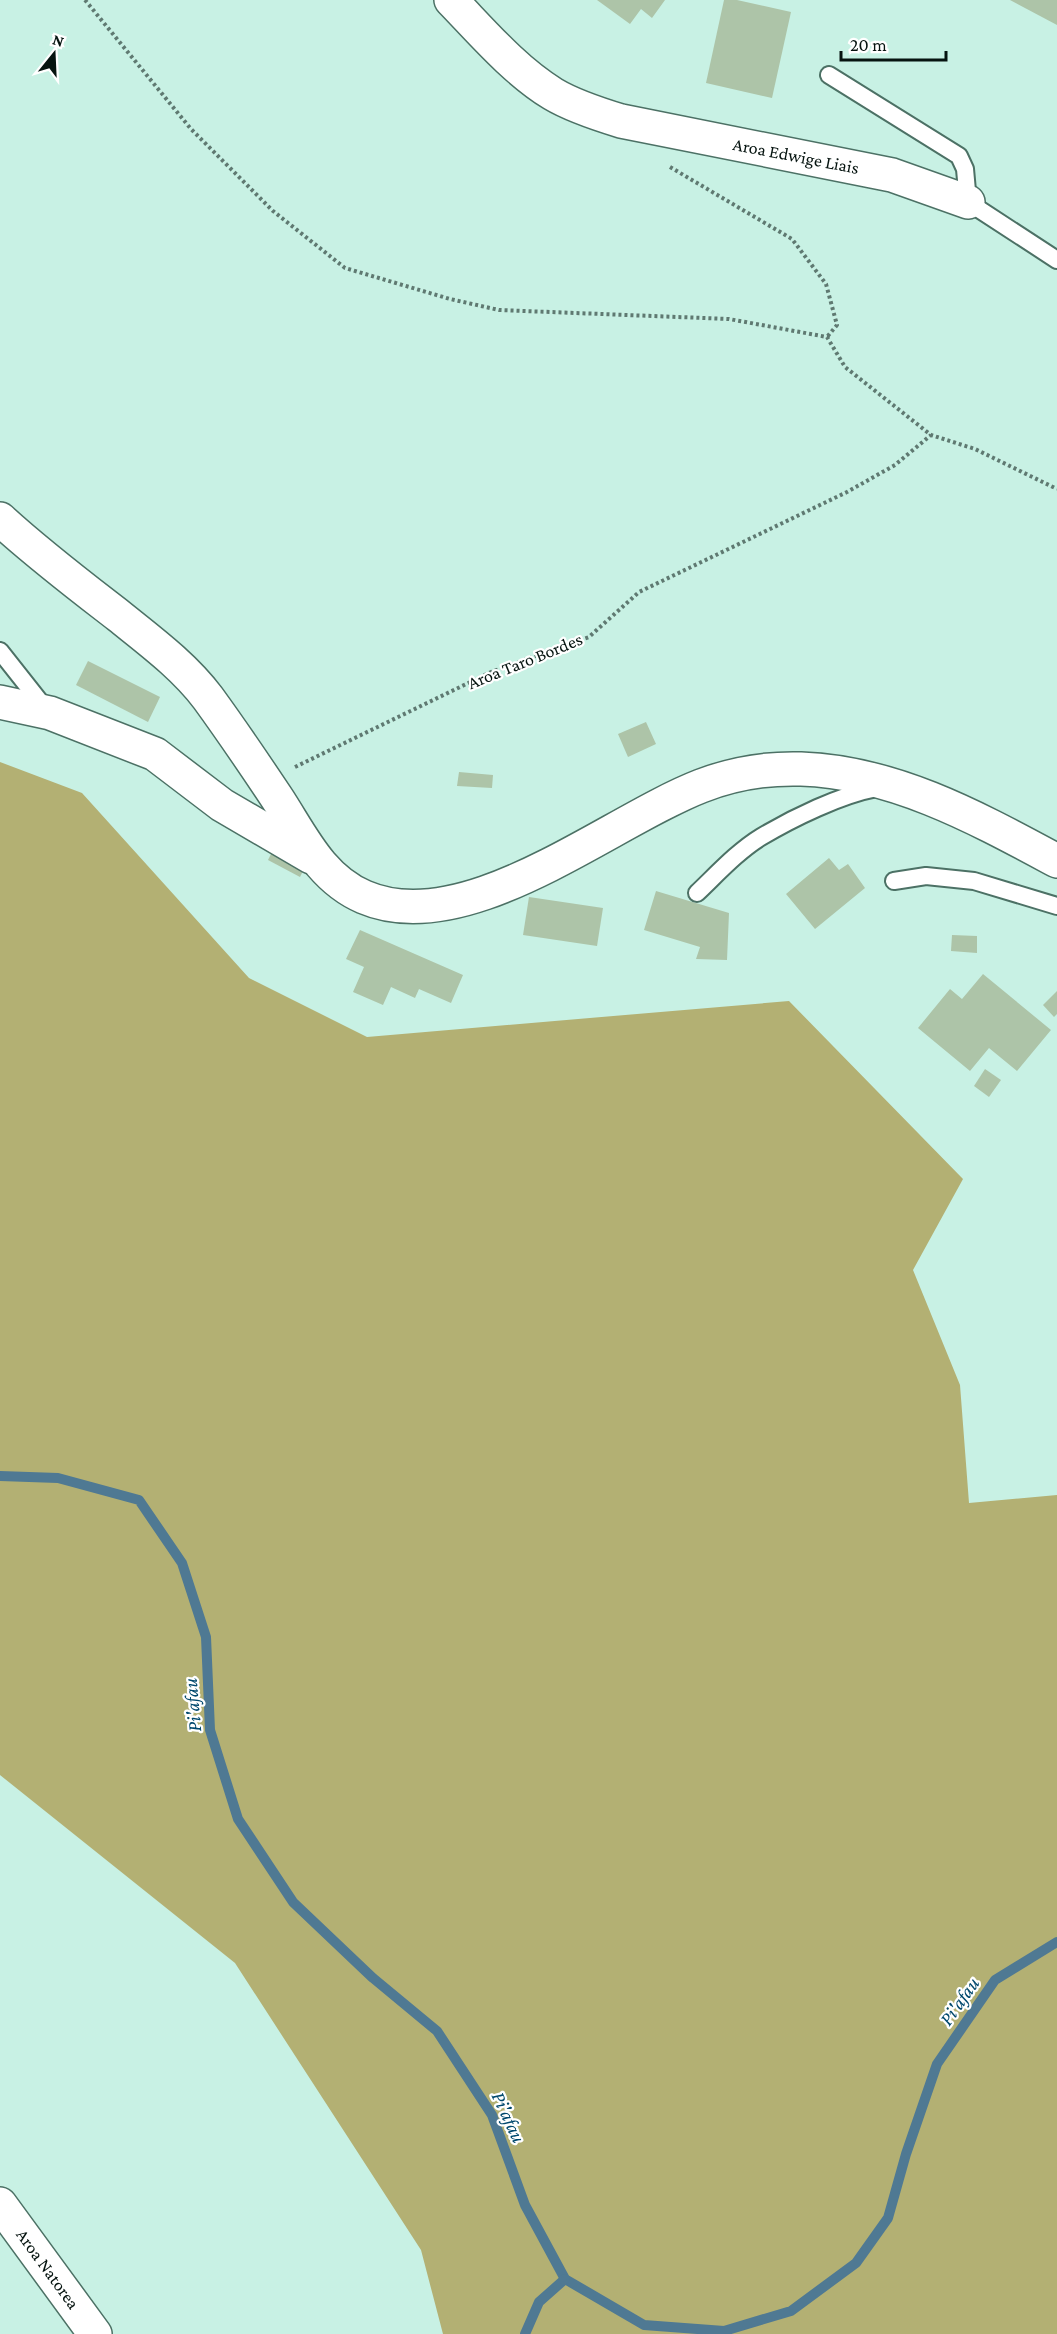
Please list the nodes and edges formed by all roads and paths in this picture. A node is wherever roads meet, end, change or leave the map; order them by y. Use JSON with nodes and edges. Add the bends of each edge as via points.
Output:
{"nodes":[{"id":1,"x":85,"y":0,"type":"edge"},
{"id":2,"x":451,"y":0,"type":"edge"},
{"id":3,"x":830,"y":75,"type":"dead end"},
{"id":4,"x":668,"y":166,"type":"dead end"},
{"id":5,"x":968,"y":202,"type":"junction"},
{"id":6,"x":1057,"y":260,"type":"edge"},
{"id":7,"x":827,"y":337,"type":"junction"},
{"id":8,"x":931,"y":435,"type":"junction"},
{"id":9,"x":1057,"y":489,"type":"edge"},
{"id":10,"x":0,"y":519,"type":"edge"},
{"id":11,"x":0,"y":651,"type":"edge"},
{"id":12,"x":0,"y":702,"type":"edge"},
{"id":13,"x":50,"y":713,"type":"junction"},
{"id":14,"x":265,"y":781,"type":"junction"},
{"id":15,"x":892,"y":784,"type":"junction"},
{"id":16,"x":318,"y":861,"type":"junction"},
{"id":17,"x":1057,"y":861,"type":"edge"},
{"id":18,"x":894,"y":881,"type":"dead end"},
{"id":19,"x":697,"y":893,"type":"dead end"},
{"id":20,"x":1057,"y":906,"type":"edge"},
{"id":21,"x":0,"y":2204,"type":"edge"},
{"id":22,"x":95,"y":2334,"type":"edge"}],
"edges":[{"from":1,"to":7,"type":"path","via":[[191,129],[273,211],[345,268],[499,310],[729,319]]},
{"from":2,"to":5,"type":"street","name":"Aroa Edwige Liais","via":[[504,54],[553,94],[591,112],[892,174]]},
{"from":3,"to":5,"type":"lane","via":[[959,156],[965,169]]},
{"from":4,"to":7,"type":"path","via":[[792,239],[826,284],[837,325]]},
{"from":5,"to":6,"type":"lane"},
{"from":7,"to":8,"type":"path","via":[[845,367]]},
{"from":8,"to":9,"type":"path","via":[[975,449]]},
{"from":8,"to":14,"type":"path","name":"Aroa Taro Bordes","via":[[895,465],[848,492],[639,592],[589,637],[491,672]]},
{"from":10,"to":14,"type":"street","via":[[159,648],[206,696]]},
{"from":11,"to":13,"type":"lane"},
{"from":12,"to":13,"type":"street"},
{"from":13,"to":16,"type":"street","via":[[155,754],[222,805]]},
{"from":14,"to":16,"type":"street"},
{"from":15,"to":16,"type":"street","via":[[876,778],[800,768],[739,774],[657,806],[570,854],[491,891],[440,905],[401,906],[364,897],[327,873]]},
{"from":15,"to":17,"type":"street","via":[[969,815]]},
{"from":15,"to":19,"type":"lane","via":[[862,791],[759,838]]},
{"from":18,"to":20,"type":"lane","via":[[926,876],[974,881]]},
{"from":21,"to":22,"type":"street","name":"Aroa Natorea"}]}
